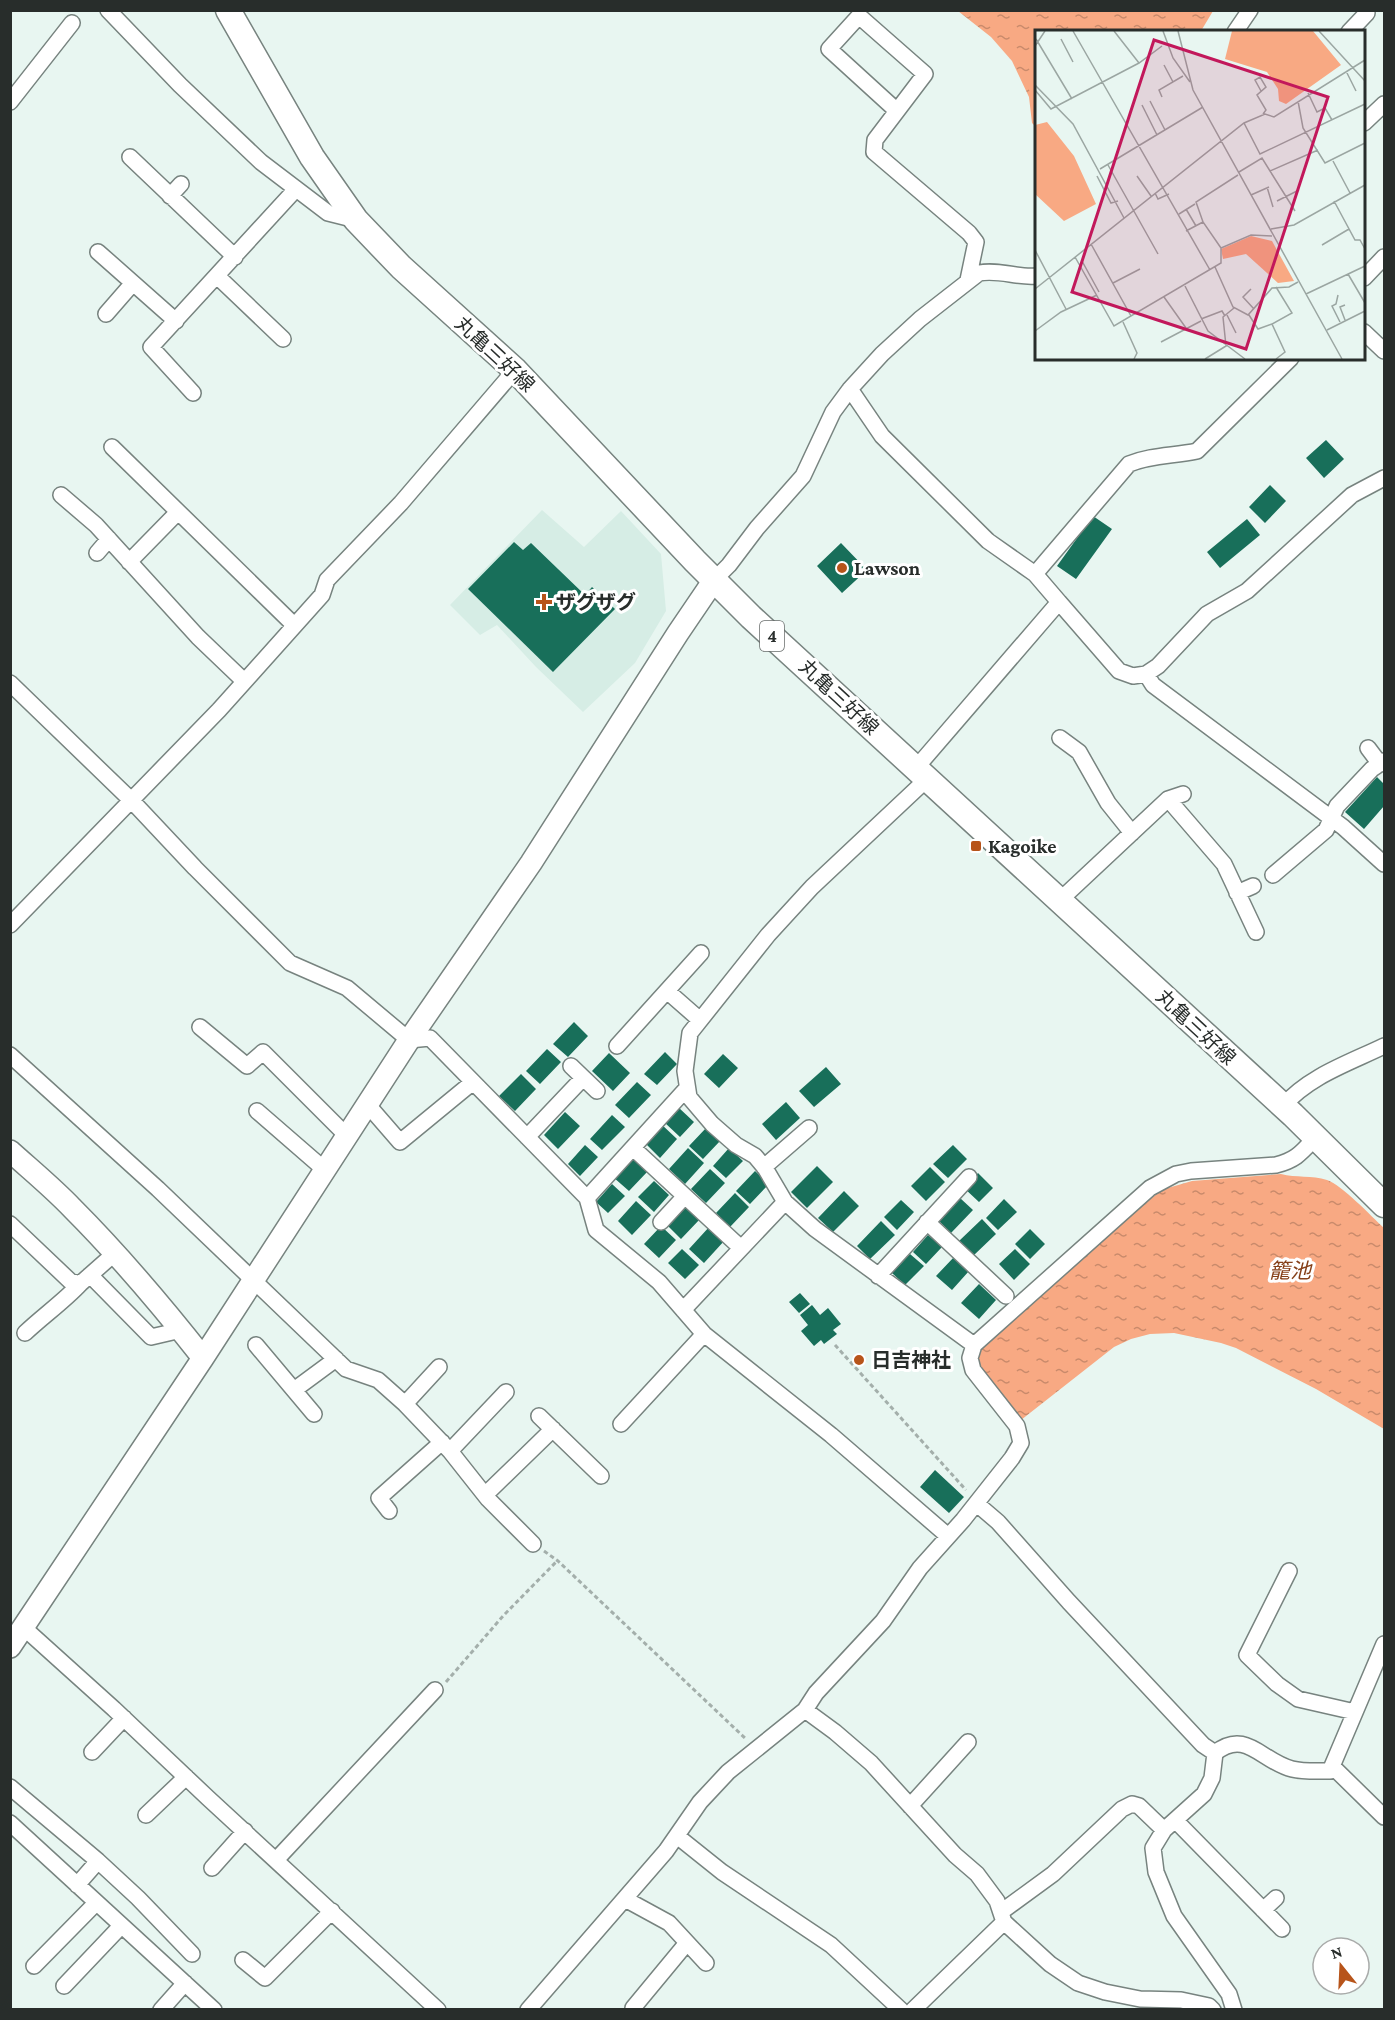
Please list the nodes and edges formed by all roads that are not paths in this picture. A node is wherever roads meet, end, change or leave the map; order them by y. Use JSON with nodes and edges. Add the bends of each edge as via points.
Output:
{"nodes":[{"id":1,"x":108,"y":10,"type":"edge"},
{"id":2,"x":228,"y":10,"type":"edge"},
{"id":3,"x":1369,"y":15,"type":"edge"},
{"id":4,"x":72,"y":23,"type":"dead end"},
{"id":5,"x":1351,"y":30,"type":"edge"},
{"id":6,"x":10,"y":102,"type":"edge"},
{"id":7,"x":1384,"y":104,"type":"edge"},
{"id":8,"x":897,"y":111,"type":"junction"},
{"id":9,"x":1365,"y":122,"type":"edge"},
{"id":10,"x":130,"y":157,"type":"dead end"},
{"id":11,"x":181,"y":184,"type":"dead end"},
{"id":12,"x":296,"y":189,"type":"junction"},
{"id":13,"x":170,"y":196,"type":"junction"},
{"id":14,"x":356,"y":220,"type":"junction"},
{"id":15,"x":98,"y":252,"type":"dead end"},
{"id":16,"x":235,"y":257,"type":"junction"},
{"id":17,"x":1384,"y":257,"type":"edge"},
{"id":18,"x":217,"y":276,"type":"junction"},
{"id":19,"x":1035,"y":276,"type":"edge"},
{"id":20,"x":1365,"y":277,"type":"edge"},
{"id":21,"x":968,"y":280,"type":"junction"},
{"id":22,"x":133,"y":283,"type":"junction"},
{"id":23,"x":106,"y":314,"type":"dead end"},
{"id":24,"x":176,"y":321,"type":"junction"},
{"id":25,"x":1365,"y":333,"type":"edge"},
{"id":26,"x":283,"y":339,"type":"dead end"},
{"id":27,"x":1384,"y":351,"type":"edge"},
{"id":28,"x":1289,"y":360,"type":"edge"},
{"id":29,"x":515,"y":370,"type":"junction"},
{"id":30,"x":850,"y":389,"type":"junction"},
{"id":31,"x":193,"y":393,"type":"dead end"},
{"id":32,"x":112,"y":447,"type":"dead end"},
{"id":33,"x":1384,"y":478,"type":"edge"},
{"id":34,"x":61,"y":495,"type":"dead end"},
{"id":35,"x":178,"y":512,"type":"junction"},
{"id":36,"x":109,"y":539,"type":"junction"},
{"id":37,"x":97,"y":553,"type":"dead end"},
{"id":38,"x":129,"y":562,"type":"junction"},
{"id":39,"x":1035,"y":574,"type":"junction"},
{"id":40,"x":714,"y":580,"type":"junction"},
{"id":41,"x":1059,"y":602,"type":"junction"},
{"id":42,"x":294,"y":625,"type":"junction"},
{"id":43,"x":1146,"y":675,"type":"junction"},
{"id":44,"x":244,"y":681,"type":"junction"},
{"id":45,"x":10,"y":683,"type":"edge"},
{"id":46,"x":1060,"y":738,"type":"dead end"},
{"id":47,"x":1368,"y":747,"type":"dead end"},
{"id":48,"x":1382,"y":763,"type":"edge"},
{"id":49,"x":921,"y":774,"type":"junction"},
{"id":50,"x":1183,"y":794,"type":"dead end"},
{"id":51,"x":1168,"y":799,"type":"junction"},
{"id":52,"x":132,"y":801,"type":"junction"},
{"id":53,"x":1331,"y":818,"type":"junction"},
{"id":54,"x":1132,"y":833,"type":"junction"},
{"id":55,"x":1384,"y":864,"type":"edge"},
{"id":56,"x":1273,"y":875,"type":"dead end"},
{"id":57,"x":1253,"y":886,"type":"dead end"},
{"id":58,"x":1237,"y":893,"type":"junction"},
{"id":59,"x":1059,"y":901,"type":"junction"},
{"id":60,"x":10,"y":925,"type":"edge"},
{"id":61,"x":1256,"y":932,"type":"dead end"},
{"id":62,"x":701,"y":953,"type":"dead end"},
{"id":63,"x":667,"y":991,"type":"junction"},
{"id":64,"x":700,"y":1020,"type":"junction"},
{"id":65,"x":200,"y":1027,"type":"dead end"},
{"id":66,"x":409,"y":1040,"type":"junction"},
{"id":67,"x":617,"y":1046,"type":"dead end"},
{"id":68,"x":1384,"y":1046,"type":"edge"},
{"id":69,"x":10,"y":1055,"type":"edge"},
{"id":70,"x":571,"y":1066,"type":"dead end"},
{"id":71,"x":584,"y":1078,"type":"junction"},
{"id":72,"x":473,"y":1082,"type":"junction"},
{"id":73,"x":687,"y":1088,"type":"junction"},
{"id":74,"x":597,"y":1091,"type":"dead end"},
{"id":75,"x":367,"y":1104,"type":"junction"},
{"id":76,"x":1283,"y":1106,"type":"junction"},
{"id":77,"x":257,"y":1112,"type":"dead end"},
{"id":78,"x":808,"y":1128,"type":"dead end"},
{"id":79,"x":347,"y":1136,"type":"junction"},
{"id":80,"x":527,"y":1137,"type":"junction"},
{"id":81,"x":1315,"y":1138,"type":"junction"},
{"id":82,"x":633,"y":1148,"type":"junction"},
{"id":83,"x":10,"y":1151,"type":"edge"},
{"id":84,"x":764,"y":1167,"type":"junction"},
{"id":85,"x":325,"y":1170,"type":"junction"},
{"id":86,"x":969,"y":1177,"type":"dead end"},
{"id":87,"x":686,"y":1196,"type":"junction"},
{"id":88,"x":587,"y":1198,"type":"junction"},
{"id":89,"x":785,"y":1202,"type":"junction"},
{"id":90,"x":1384,"y":1204,"type":"edge"},
{"id":91,"x":661,"y":1222,"type":"dead end"},
{"id":92,"x":927,"y":1222,"type":"junction"},
{"id":93,"x":10,"y":1224,"type":"edge"},
{"id":94,"x":741,"y":1248,"type":"junction"},
{"id":95,"x":115,"y":1253,"type":"junction"},
{"id":96,"x":878,"y":1275,"type":"junction"},
{"id":97,"x":85,"y":1280,"type":"junction"},
{"id":98,"x":253,"y":1281,"type":"junction"},
{"id":99,"x":1006,"y":1296,"type":"dead end"},
{"id":100,"x":683,"y":1310,"type":"junction"},
{"id":101,"x":181,"y":1330,"type":"junction"},
{"id":102,"x":25,"y":1333,"type":"dead end"},
{"id":103,"x":704,"y":1334,"type":"junction"},
{"id":104,"x":256,"y":1344,"type":"dead end"},
{"id":105,"x":974,"y":1345,"type":"junction"},
{"id":106,"x":203,"y":1358,"type":"junction"},
{"id":107,"x":336,"y":1359,"type":"junction"},
{"id":108,"x":439,"y":1367,"type":"dead end"},
{"id":109,"x":294,"y":1390,"type":"junction"},
{"id":110,"x":506,"y":1392,"type":"dead end"},
{"id":111,"x":405,"y":1404,"type":"junction"},
{"id":112,"x":314,"y":1414,"type":"dead end"},
{"id":113,"x":539,"y":1416,"type":"dead end"},
{"id":114,"x":621,"y":1424,"type":"dead end"},
{"id":115,"x":553,"y":1429,"type":"junction"},
{"id":116,"x":446,"y":1447,"type":"junction"},
{"id":117,"x":601,"y":1476,"type":"dead end"},
{"id":118,"x":485,"y":1495,"type":"junction"},
{"id":119,"x":976,"y":1504,"type":"junction"},
{"id":120,"x":389,"y":1511,"type":"dead end"},
{"id":121,"x":948,"y":1536,"type":"junction"},
{"id":122,"x":533,"y":1544,"type":"road end"},
{"id":123,"x":1289,"y":1571,"type":"dead end"},
{"id":124,"x":23,"y":1627,"type":"junction"},
{"id":125,"x":1384,"y":1644,"type":"edge"},
{"id":126,"x":10,"y":1647,"type":"edge"},
{"id":127,"x":435,"y":1690,"type":"road end"},
{"id":128,"x":805,"y":1710,"type":"junction"},
{"id":129,"x":1355,"y":1712,"type":"junction"},
{"id":130,"x":124,"y":1718,"type":"junction"},
{"id":131,"x":968,"y":1742,"type":"dead end"},
{"id":132,"x":92,"y":1752,"type":"dead end"},
{"id":133,"x":1215,"y":1753,"type":"junction"},
{"id":134,"x":1332,"y":1766,"type":"junction"},
{"id":135,"x":186,"y":1777,"type":"junction"},
{"id":136,"x":10,"y":1787,"type":"edge"},
{"id":137,"x":910,"y":1806,"type":"junction"},
{"id":138,"x":146,"y":1815,"type":"dead end"},
{"id":139,"x":1384,"y":1818,"type":"edge"},
{"id":140,"x":10,"y":1823,"type":"edge"},
{"id":141,"x":1170,"y":1825,"type":"junction"},
{"id":142,"x":245,"y":1831,"type":"junction"},
{"id":143,"x":677,"y":1836,"type":"junction"},
{"id":144,"x":276,"y":1860,"type":"junction"},
{"id":145,"x":98,"y":1861,"type":"junction"},
{"id":146,"x":212,"y":1868,"type":"dead end"},
{"id":147,"x":77,"y":1885,"type":"junction"},
{"id":148,"x":1276,"y":1898,"type":"dead end"},
{"id":149,"x":625,"y":1899,"type":"junction"},
{"id":150,"x":96,"y":1903,"type":"junction"},
{"id":151,"x":1263,"y":1910,"type":"junction"},
{"id":152,"x":332,"y":1911,"type":"junction"},
{"id":153,"x":1002,"y":1917,"type":"junction"},
{"id":154,"x":121,"y":1926,"type":"junction"},
{"id":155,"x":1282,"y":1929,"type":"dead end"},
{"id":156,"x":687,"y":1944,"type":"junction"},
{"id":157,"x":192,"y":1954,"type":"dead end"},
{"id":158,"x":243,"y":1960,"type":"dead end"},
{"id":159,"x":706,"y":1963,"type":"dead end"},
{"id":160,"x":34,"y":1966,"type":"dead end"},
{"id":161,"x":185,"y":1983,"type":"junction"},
{"id":162,"x":64,"y":1986,"type":"dead end"},
{"id":163,"x":633,"y":2008,"type":"edge"},
{"id":164,"x":161,"y":2010,"type":"edge"},
{"id":165,"x":214,"y":2010,"type":"edge"},
{"id":166,"x":438,"y":2010,"type":"edge"},
{"id":167,"x":528,"y":2010,"type":"edge"},
{"id":168,"x":901,"y":2010,"type":"edge"},
{"id":169,"x":913,"y":2010,"type":"edge"},
{"id":170,"x":1213,"y":2010,"type":"edge"},
{"id":171,"x":1234,"y":2010,"type":"edge"}],
"edges":[{"from":1,"to":12,"type":"street","via":[[180,85],[261,162]]},
{"from":2,"to":14,"type":"main road","name":"丸亀三好線","number":"4","via":[[312,157]]},
{"from":3,"to":5,"type":"street"},
{"from":4,"to":6,"type":"street"},
{"from":7,"to":9,"type":"street"},
{"from":8,"to":8,"type":"street","via":[[925,74],[859,16],[829,50]]},
{"from":8,"to":21,"type":"street","via":[[875,140],[874,152],[976,242]]},
{"from":10,"to":13,"type":"street"},
{"from":11,"to":13,"type":"street"},
{"from":12,"to":14,"type":"street","via":[[328,213]]},
{"from":12,"to":16,"type":"street"},
{"from":13,"to":16,"type":"street"},
{"from":14,"to":29,"type":"main road","name":"丸亀三好線","number":"4","via":[[401,267]]},
{"from":15,"to":22,"type":"street"},
{"from":16,"to":18,"type":"street"},
{"from":17,"to":20,"type":"street"},
{"from":18,"to":24,"type":"street"},
{"from":18,"to":26,"type":"street"},
{"from":19,"to":21,"type":"street","via":[[990,270]]},
{"from":21,"to":30,"type":"street","via":[[889,347]]},
{"from":22,"to":23,"type":"street"},
{"from":22,"to":24,"type":"street"},
{"from":24,"to":31,"type":"street","via":[[151,347]]},
{"from":25,"to":27,"type":"street"},
{"from":28,"to":39,"type":"street","via":[[1197,451],[1145,457],[1129,464]]},
{"from":29,"to":40,"type":"main road","name":"丸亀三好線","number":"4"},
{"from":29,"to":42,"type":"street","via":[[401,502],[327,580],[322,595]]},
{"from":30,"to":39,"type":"street","via":[[882,436],[988,541]]},
{"from":30,"to":40,"type":"street","via":[[833,412],[803,476]]},
{"from":32,"to":35,"type":"street"},
{"from":33,"to":43,"type":"street","via":[[1352,495],[1248,591],[1207,614]]},
{"from":34,"to":36,"type":"street"},
{"from":35,"to":38,"type":"street"},
{"from":35,"to":42,"type":"street"},
{"from":36,"to":37,"type":"street"},
{"from":36,"to":38,"type":"street"},
{"from":38,"to":44,"type":"street"},
{"from":39,"to":41,"type":"street"},
{"from":40,"to":49,"type":"main road","name":"丸亀三好線","number":"4"},
{"from":40,"to":66,"type":"street","via":[[531,862]]},
{"from":41,"to":43,"type":"street","via":[[1119,671]]},
{"from":41,"to":49,"type":"street"},
{"from":42,"to":44,"type":"street"},
{"from":43,"to":53,"type":"street","via":[[1153,685]]},
{"from":44,"to":52,"type":"street"},
{"from":45,"to":52,"type":"street"},
{"from":46,"to":54,"type":"street","via":[[1079,752],[1108,803]]},
{"from":47,"to":48,"type":"street"},
{"from":48,"to":53,"type":"street","via":[[1337,806]]},
{"from":49,"to":59,"type":"main road","name":"丸亀三好線","number":"4"},
{"from":49,"to":64,"type":"street","via":[[768,935]]},
{"from":50,"to":51,"type":"street"},
{"from":51,"to":54,"type":"street"},
{"from":51,"to":58,"type":"street","via":[[1224,864]]},
{"from":52,"to":60,"type":"street"},
{"from":52,"to":66,"type":"street","via":[[290,963],[347,988]]},
{"from":53,"to":55,"type":"street"},
{"from":53,"to":56,"type":"street","via":[[1326,830]]},
{"from":54,"to":59,"type":"street"},
{"from":57,"to":58,"type":"street"},
{"from":58,"to":61,"type":"street"},
{"from":59,"to":76,"type":"main road","name":"丸亀三好線","number":"4"},
{"from":62,"to":63,"type":"street"},
{"from":63,"to":64,"type":"street"},
{"from":63,"to":67,"type":"street"},
{"from":64,"to":73,"type":"street","via":[[690,1033]]},
{"from":65,"to":79,"type":"street","via":[[247,1066],[263,1052]]},
{"from":66,"to":72,"type":"street","via":[[430,1038]]},
{"from":66,"to":75,"type":"street"},
{"from":68,"to":76,"type":"street","via":[[1314,1079]]},
{"from":69,"to":98,"type":"street"},
{"from":70,"to":71,"type":"street"},
{"from":71,"to":74,"type":"street"},
{"from":71,"to":80,"type":"street"},
{"from":72,"to":75,"type":"street","via":[[400,1142]]},
{"from":72,"to":80,"type":"street"},
{"from":73,"to":82,"type":"street"},
{"from":73,"to":84,"type":"street","via":[[712,1124]]},
{"from":75,"to":79,"type":"street"},
{"from":76,"to":81,"type":"main road","name":"丸亀三好線","number":"4"},
{"from":77,"to":85,"type":"street"},
{"from":78,"to":84,"type":"street"},
{"from":79,"to":85,"type":"street"},
{"from":80,"to":88,"type":"street"},
{"from":81,"to":90,"type":"main road","name":"丸亀三好線","number":"4"},
{"from":81,"to":105,"type":"street","via":[[1296,1159],[1288,1162],[1191,1171],[1161,1181]]},
{"from":82,"to":87,"type":"street"},
{"from":82,"to":88,"type":"street"},
{"from":83,"to":95,"type":"street","via":[[71,1206]]},
{"from":84,"to":89,"type":"street"},
{"from":85,"to":98,"type":"street"},
{"from":86,"to":92,"type":"street"},
{"from":87,"to":91,"type":"street"},
{"from":87,"to":94,"type":"street"},
{"from":88,"to":100,"type":"street","via":[[596,1230],[659,1282]]},
{"from":89,"to":94,"type":"street"},
{"from":89,"to":96,"type":"street"},
{"from":92,"to":96,"type":"street"},
{"from":92,"to":99,"type":"street"},
{"from":93,"to":97,"type":"street","via":[[70,1281]]},
{"from":94,"to":100,"type":"street"},
{"from":95,"to":97,"type":"street"},
{"from":95,"to":101,"type":"street"},
{"from":96,"to":105,"type":"street"},
{"from":97,"to":101,"type":"street","via":[[150,1337]]},
{"from":97,"to":102,"type":"street"},
{"from":98,"to":106,"type":"street"},
{"from":98,"to":107,"type":"street"},
{"from":100,"to":103,"type":"street"},
{"from":101,"to":106,"type":"street"},
{"from":103,"to":114,"type":"street","via":[[658,1373]]},
{"from":103,"to":121,"type":"street","via":[[831,1435]]},
{"from":104,"to":109,"type":"street"},
{"from":105,"to":119,"type":"street","via":[[970,1358],[973,1370],[1017,1426],[1021,1443]]},
{"from":106,"to":124,"type":"street"},
{"from":107,"to":109,"type":"street"},
{"from":107,"to":111,"type":"street","via":[[346,1369],[378,1380]]},
{"from":108,"to":111,"type":"street"},
{"from":109,"to":112,"type":"street"},
{"from":110,"to":116,"type":"street"},
{"from":111,"to":116,"type":"street"},
{"from":113,"to":115,"type":"street"},
{"from":115,"to":117,"type":"street"},
{"from":115,"to":118,"type":"street"},
{"from":116,"to":118,"type":"street"},
{"from":116,"to":120,"type":"street","via":[[379,1498]]},
{"from":118,"to":122,"type":"street"},
{"from":119,"to":121,"type":"street"},
{"from":119,"to":133,"type":"street","via":[[998,1522],[1068,1602],[1203,1745]]},
{"from":121,"to":128,"type":"street","via":[[883,1621]]},
{"from":123,"to":129,"type":"street","via":[[1248,1655],[1298,1699]]},
{"from":124,"to":126,"type":"street"},
{"from":124,"to":130,"type":"street"},
{"from":125,"to":129,"type":"street"},
{"from":127,"to":144,"type":"street"},
{"from":128,"to":137,"type":"street","via":[[871,1763]]},
{"from":128,"to":143,"type":"street","via":[[728,1772],[700,1802]]},
{"from":129,"to":134,"type":"street"},
{"from":130,"to":132,"type":"street"},
{"from":130,"to":135,"type":"street"},
{"from":131,"to":137,"type":"street"},
{"from":133,"to":134,"type":"street","via":[[1224,1746],[1240,1743],[1292,1769],[1330,1771]]},
{"from":133,"to":141,"type":"street","via":[[1212,1778],[1204,1794]]},
{"from":134,"to":139,"type":"street"},
{"from":135,"to":138,"type":"street"},
{"from":135,"to":142,"type":"street"},
{"from":136,"to":145,"type":"street"},
{"from":137,"to":153,"type":"street","via":[[977,1874],[997,1901]]},
{"from":140,"to":147,"type":"street"},
{"from":141,"to":151,"type":"street"},
{"from":141,"to":153,"type":"street","via":[[1132,1803]]},
{"from":141,"to":171,"type":"street","via":[[1153,1848],[1156,1872],[1184,1932],[1229,1994]]},
{"from":142,"to":144,"type":"street"},
{"from":142,"to":146,"type":"street"},
{"from":143,"to":149,"type":"street"},
{"from":143,"to":168,"type":"street","via":[[722,1872],[831,1945]]},
{"from":144,"to":152,"type":"street"},
{"from":145,"to":147,"type":"street"},
{"from":145,"to":157,"type":"street"},
{"from":147,"to":150,"type":"street"},
{"from":148,"to":151,"type":"street"},
{"from":149,"to":156,"type":"street","via":[[669,1923]]},
{"from":149,"to":167,"type":"street"},
{"from":150,"to":154,"type":"street"},
{"from":150,"to":160,"type":"street"},
{"from":151,"to":155,"type":"street"},
{"from":152,"to":158,"type":"street","via":[[266,1978]]},
{"from":152,"to":166,"type":"street"},
{"from":153,"to":169,"type":"street"},
{"from":153,"to":170,"type":"street","via":[[1050,1964],[1078,1983],[1105,1992],[1140,1999],[1181,2000]]},
{"from":154,"to":161,"type":"street"},
{"from":154,"to":162,"type":"street"},
{"from":156,"to":159,"type":"street"},
{"from":156,"to":163,"type":"street"},
{"from":161,"to":164,"type":"street"},
{"from":161,"to":165,"type":"street"}]}
